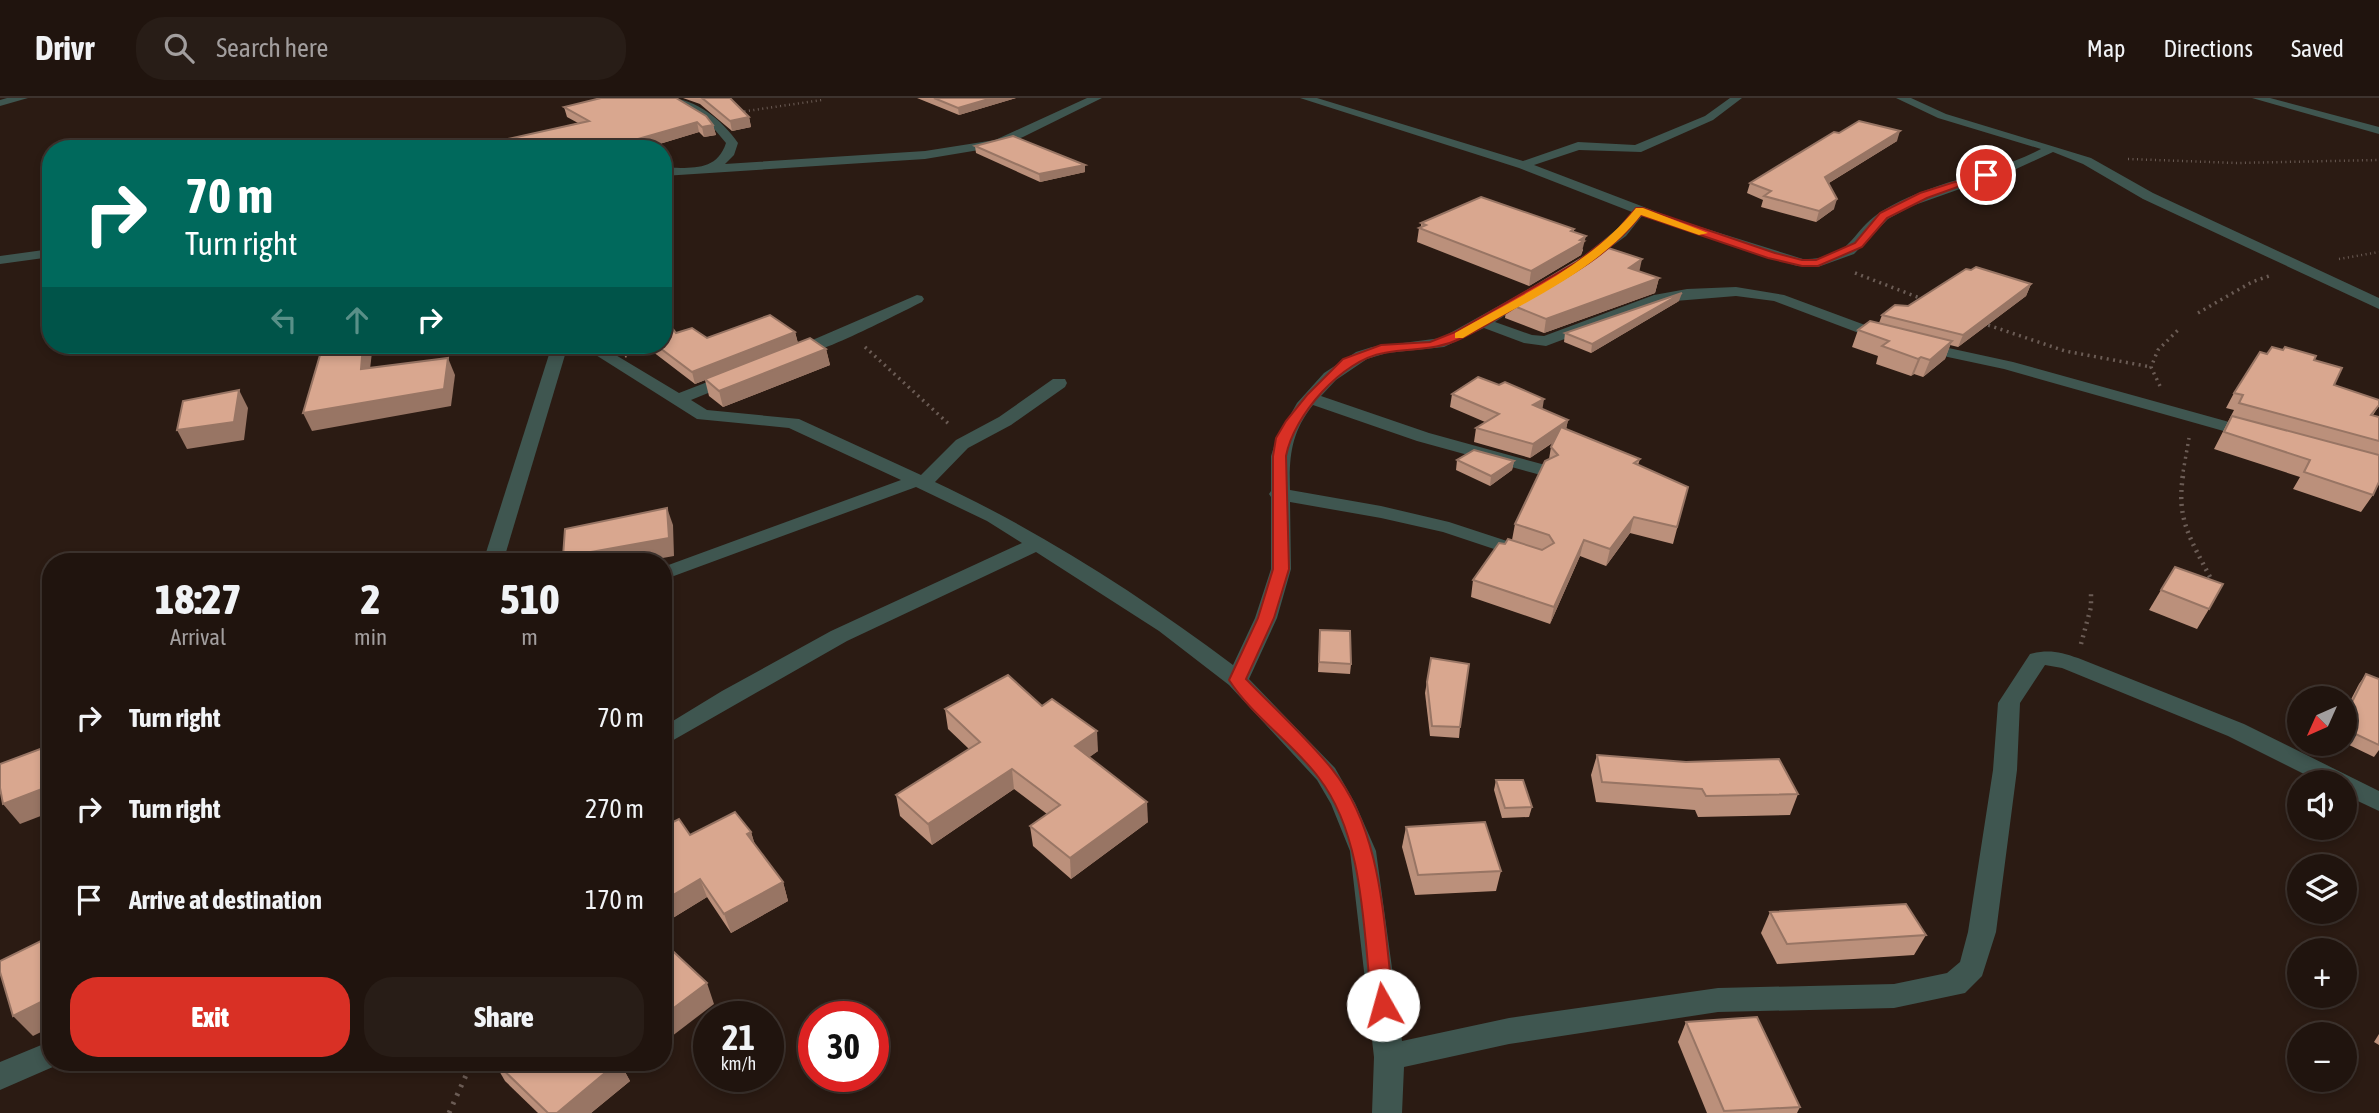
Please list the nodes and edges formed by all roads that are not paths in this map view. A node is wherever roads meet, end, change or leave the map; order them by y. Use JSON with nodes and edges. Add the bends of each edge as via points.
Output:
{"nodes":[{"id":1,"x":22,"y":98,"type":"edge"},
{"id":2,"x":692,"y":98,"type":"edge"},
{"id":3,"x":1096,"y":98,"type":"edge"},
{"id":4,"x":1306,"y":98,"type":"edge"},
{"id":5,"x":1737,"y":98,"type":"edge"},
{"id":6,"x":1902,"y":98,"type":"edge"},
{"id":7,"x":2257,"y":98,"type":"edge"},
{"id":8,"x":676,"y":99,"type":"edge"},
{"id":9,"x":0,"y":103,"type":"edge"},
{"id":10,"x":2379,"y":131,"type":"edge"},
{"id":11,"x":2052,"y":148,"type":"junction"},
{"id":12,"x":1523,"y":165,"type":"junction"},
{"id":13,"x":713,"y":169,"type":"junction"},
{"id":14,"x":672,"y":171,"type":"edge"},
{"id":15,"x":1639,"y":211,"type":"junction"},
{"id":16,"x":42,"y":254,"type":"edge"},
{"id":17,"x":0,"y":260,"type":"edge"},
{"id":18,"x":1562,"y":275,"type":"edge"},
{"id":19,"x":1544,"y":285,"type":"edge"},
{"id":20,"x":917,"y":299,"type":"dead end"},
{"id":21,"x":2379,"y":304,"type":"edge"},
{"id":22,"x":1481,"y":322,"type":"junction"},
{"id":23,"x":557,"y":354,"type":"edge"},
{"id":24,"x":603,"y":354,"type":"edge"},
{"id":25,"x":775,"y":361,"type":"edge"},
{"id":26,"x":750,"y":371,"type":"edge"},
{"id":27,"x":1059,"y":383,"type":"dead end"},
{"id":28,"x":1311,"y":398,"type":"junction"},
{"id":29,"x":677,"y":400,"type":"junction"},
{"id":30,"x":2268,"y":438,"type":"edge"},
{"id":31,"x":1543,"y":470,"type":"edge"},
{"id":32,"x":921,"y":481,"type":"junction"},
{"id":33,"x":1278,"y":494,"type":"junction"},
{"id":34,"x":1037,"y":544,"type":"junction"},
{"id":35,"x":496,"y":553,"type":"edge"},
{"id":36,"x":1538,"y":558,"type":"edge"},
{"id":37,"x":672,"y":571,"type":"edge"},
{"id":38,"x":1237,"y":680,"type":"junction"},
{"id":39,"x":672,"y":732,"type":"edge"},
{"id":40,"x":2317,"y":770,"type":"edge"},
{"id":41,"x":2357,"y":790,"type":"edge"},
{"id":42,"x":2379,"y":802,"type":"edge"},
{"id":43,"x":1389,"y":1057,"type":"junction"},
{"id":44,"x":42,"y":1058,"type":"edge"},
{"id":45,"x":0,"y":1076,"type":"edge"},
{"id":46,"x":1387,"y":1113,"type":"edge"}],
"edges":[{"from":1,"to":9,"type":"street"},
{"from":2,"to":8,"type":"street"},
{"from":3,"to":13,"type":"street","via":[[1019,135],[966,150]]},
{"from":4,"to":12,"type":"street"},
{"from":5,"to":12,"type":"street","via":[[1709,118],[1637,149],[1578,146]]},
{"from":6,"to":11,"type":"street"},
{"from":7,"to":10,"type":"street"},
{"from":8,"to":13,"type":"street","via":[[720,125],[732,143],[728,156]]},
{"from":11,"to":15,"type":"street","via":[[2022,164],[1923,195],[1884,216],[1858,245],[1825,261],[1802,263],[1772,256]]},
{"from":11,"to":21,"type":"street"},
{"from":12,"to":15,"type":"street"},
{"from":13,"to":14,"type":"street"},
{"from":15,"to":18,"type":"street","via":[[1621,233]]},
{"from":16,"to":17,"type":"street"},
{"from":19,"to":22,"type":"street"},
{"from":20,"to":25,"type":"street"},
{"from":22,"to":28,"type":"street","via":[[1432,346],[1364,354],[1347,362]]},
{"from":22,"to":30,"type":"street","via":[[1530,340],[1546,341],[1678,293],[1756,293],[1895,340],[2007,365]]},
{"from":23,"to":35,"type":"street"},
{"from":24,"to":29,"type":"street"},
{"from":26,"to":29,"type":"street"},
{"from":27,"to":32,"type":"street","via":[[962,444]]},
{"from":28,"to":31,"type":"street","via":[[1423,437]]},
{"from":28,"to":33,"type":"street","via":[[1283,438]]},
{"from":29,"to":32,"type":"street","via":[[712,417],[793,423]]},
{"from":32,"to":34,"type":"street"},
{"from":32,"to":37,"type":"street"},
{"from":33,"to":36,"type":"street","via":[[1449,528]]},
{"from":33,"to":38,"type":"street","via":[[1281,569],[1266,618]]},
{"from":34,"to":38,"type":"street","via":[[1167,626]]},
{"from":34,"to":39,"type":"street","via":[[839,636]]},
{"from":38,"to":43,"type":"street","via":[[1326,774],[1363,851]]},
{"from":40,"to":43,"type":"street","via":[[2236,730],[2077,665],[2053,657],[2038,659],[2009,703],[2005,770],[1982,932],[1972,968],[1955,984],[1894,996],[1718,1000],[1509,1031]]},
{"from":41,"to":42,"type":"street"},
{"from":43,"to":46,"type":"street"},
{"from":44,"to":45,"type":"street"}]}
